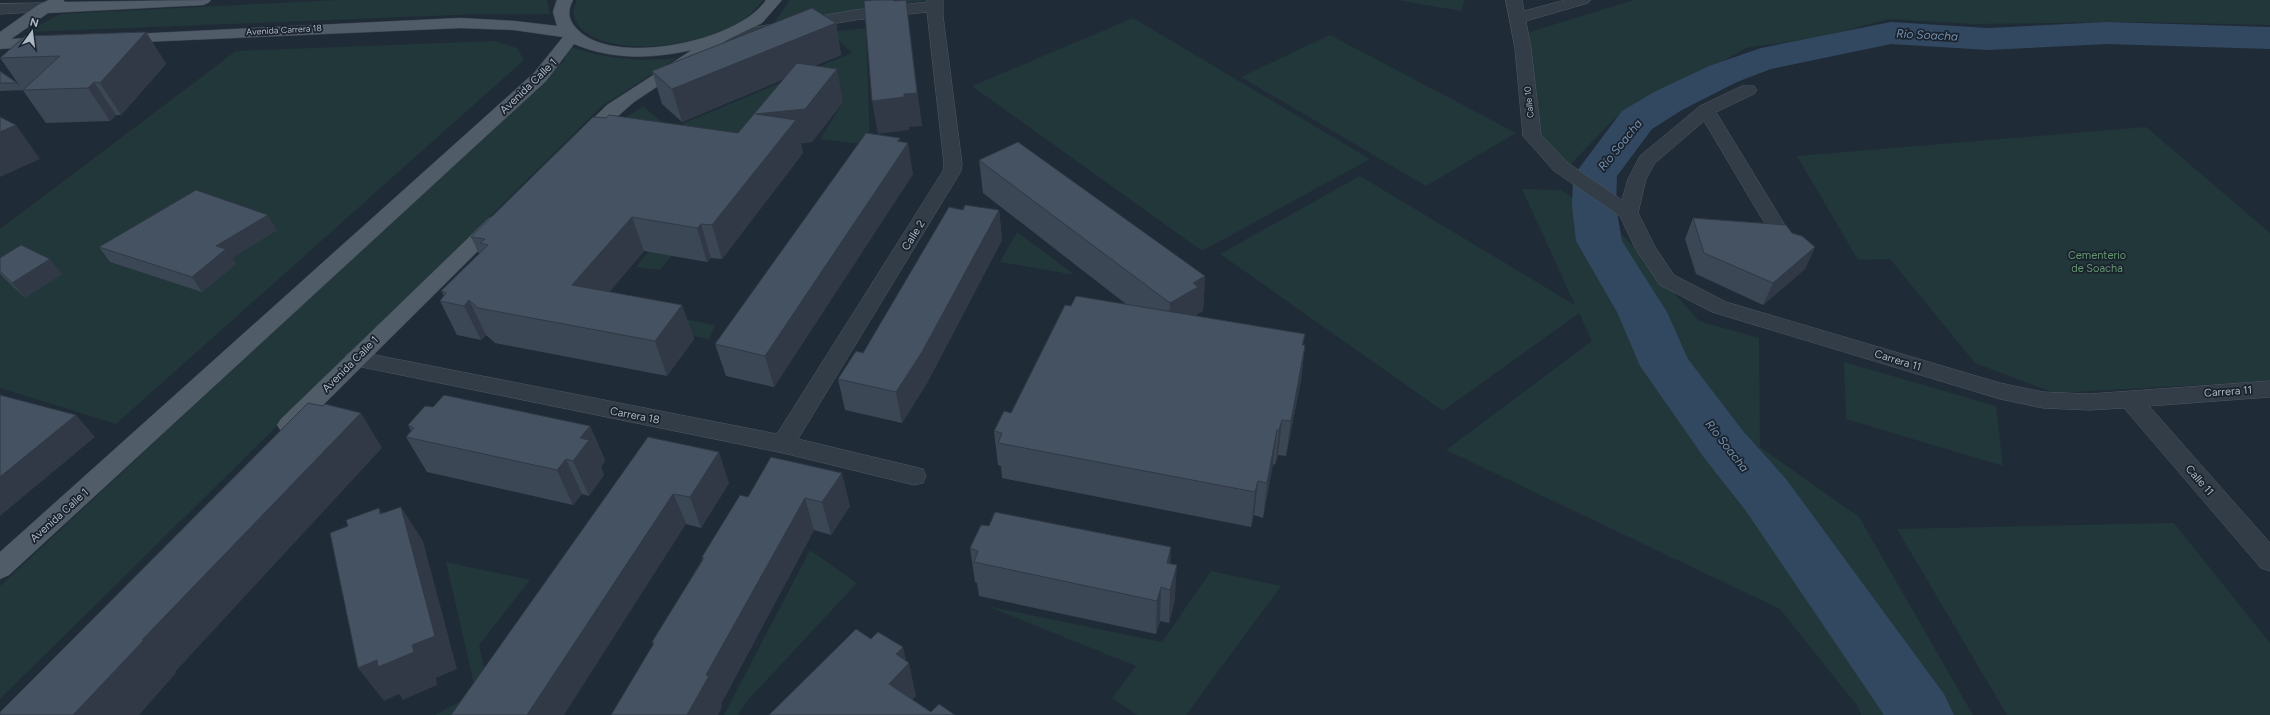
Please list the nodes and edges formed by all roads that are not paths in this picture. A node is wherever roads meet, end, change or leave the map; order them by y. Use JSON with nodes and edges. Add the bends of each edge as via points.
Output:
{"nodes":[{"id":1,"x":62,"y":0,"type":"edge"},
{"id":2,"x":203,"y":0,"type":"edge"},
{"id":3,"x":565,"y":0,"type":"edge"},
{"id":4,"x":774,"y":0,"type":"edge"},
{"id":5,"x":1514,"y":0,"type":"edge"},
{"id":6,"x":1583,"y":0,"type":"edge"},
{"id":7,"x":935,"y":3,"type":"edge"},
{"id":8,"x":44,"y":8,"type":"junction"},
{"id":9,"x":0,"y":9,"type":"edge"},
{"id":10,"x":1517,"y":18,"type":"junction"},
{"id":11,"x":570,"y":34,"type":"junction"},
{"id":12,"x":723,"y":38,"type":"junction"},
{"id":13,"x":0,"y":39,"type":"edge"},
{"id":14,"x":103,"y":39,"type":"edge"},
{"id":15,"x":63,"y":41,"type":"edge"},
{"id":16,"x":0,"y":44,"type":"edge"},
{"id":17,"x":1748,"y":90,"type":"dead end"},
{"id":18,"x":1706,"y":110,"type":"junction"},
{"id":19,"x":567,"y":153,"type":"edge"},
{"id":20,"x":1622,"y":208,"type":"junction"},
{"id":21,"x":509,"y":209,"type":"edge"},
{"id":22,"x":1790,"y":250,"type":"edge"},
{"id":23,"x":355,"y":359,"type":"junction"},
{"id":24,"x":2264,"y":393,"type":"edge"},
{"id":25,"x":2130,"y":399,"type":"junction"},
{"id":26,"x":277,"y":438,"type":"edge"},
{"id":27,"x":783,"y":444,"type":"junction"},
{"id":28,"x":914,"y":476,"type":"dead end"},
{"id":29,"x":2270,"y":561,"type":"edge"},
{"id":30,"x":0,"y":568,"type":"edge"}],
"edges":[{"from":1,"to":8,"type":"main road"},
{"from":2,"to":8,"type":"main road"},
{"from":3,"to":11,"type":"main road","via":[[561,7],[560,19]]},
{"from":4,"to":12,"type":"main road","via":[[767,11],[750,25]]},
{"from":5,"to":10,"type":"street","name":"Calle 10"},
{"from":6,"to":10,"type":"street"},
{"from":7,"to":12,"type":"street","name":"Avenida Carrera 18","via":[[855,14]]},
{"from":7,"to":27,"type":"street","name":"Calle 2","via":[[952,171]]},
{"from":8,"to":9,"type":"street"},
{"from":8,"to":13,"type":"main road"},
{"from":10,"to":20,"type":"street","name":"Calle 10","via":[[1523,49],[1532,136],[1561,167]]},
{"from":11,"to":12,"type":"main road","name":"Avenida Carrera 18","via":[[592,46],[620,52],[687,48]]},
{"from":11,"to":14,"type":"main road","name":"Avenida Carrera 18","via":[[524,26],[460,23]]},
{"from":11,"to":30,"type":"main road","name":"Avenida Calle 1","via":[[555,60],[540,77]]},
{"from":12,"to":19,"type":"main road","via":[[613,109]]},
{"from":15,"to":16,"type":"main road"},
{"from":17,"to":18,"type":"street"},
{"from":18,"to":20,"type":"street","via":[[1647,160]]},
{"from":18,"to":22,"type":"street"},
{"from":20,"to":25,"type":"street","name":"Carrera 11","via":[[1667,280],[1718,307],[2000,391],[2042,400],[2089,402]]},
{"from":21,"to":23,"type":"main road","name":"Avenida Calle 1"},
{"from":23,"to":26,"type":"main road","name":"Avenida Calle 1"},
{"from":23,"to":27,"type":"street","name":"Carrera 18"},
{"from":24,"to":25,"type":"street","name":"Carrera 11"},
{"from":25,"to":29,"type":"street","name":"Calle 11"},
{"from":27,"to":28,"type":"street","name":"Carrera 18"}]}
